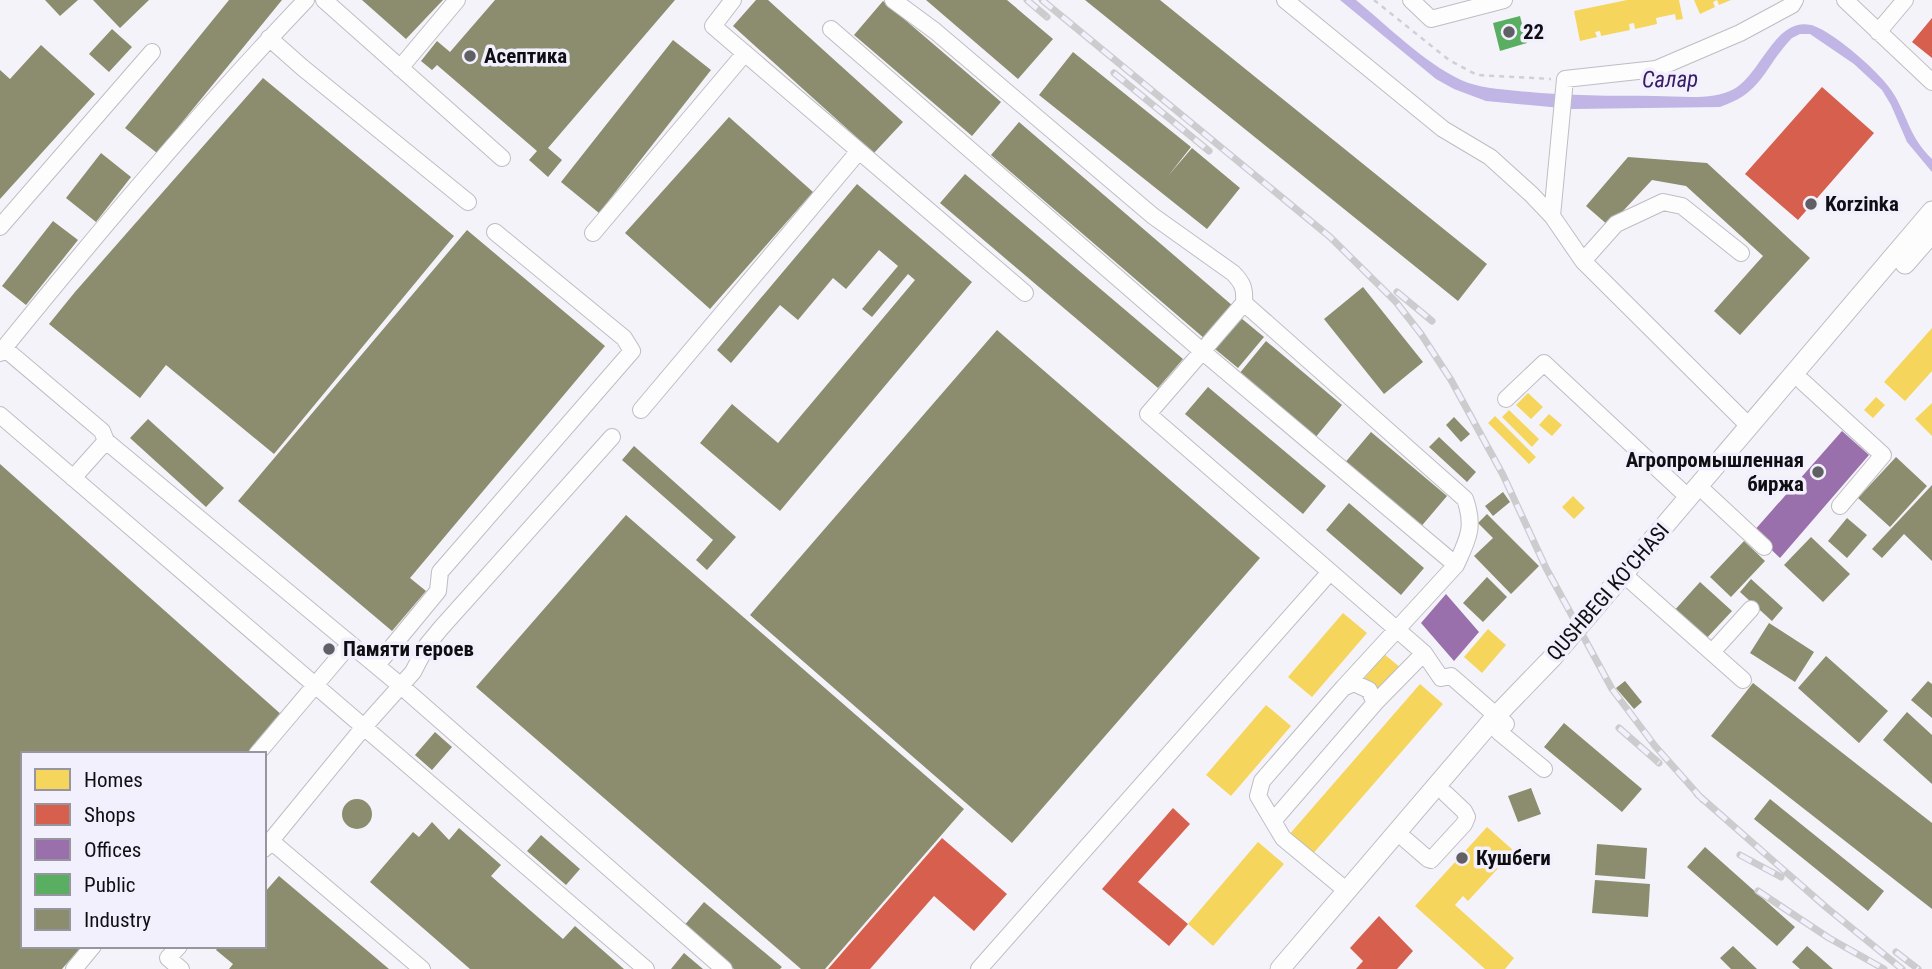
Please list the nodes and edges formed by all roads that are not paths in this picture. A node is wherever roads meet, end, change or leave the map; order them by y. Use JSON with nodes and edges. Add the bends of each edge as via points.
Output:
{"nodes":[{"id":1,"x":306,"y":0,"type":"edge"},
{"id":2,"x":324,"y":0,"type":"edge"},
{"id":3,"x":457,"y":0,"type":"edge"},
{"id":4,"x":733,"y":0,"type":"edge"},
{"id":5,"x":893,"y":0,"type":"edge"},
{"id":6,"x":1285,"y":0,"type":"edge"},
{"id":7,"x":1410,"y":0,"type":"edge"},
{"id":8,"x":1504,"y":0,"type":"edge"},
{"id":9,"x":1795,"y":0,"type":"edge"},
{"id":10,"x":1845,"y":0,"type":"edge"},
{"id":11,"x":1905,"y":0,"type":"edge"},
{"id":12,"x":831,"y":29,"type":"dead end"},
{"id":13,"x":1878,"y":32,"type":"junction"},
{"id":14,"x":270,"y":38,"type":"junction"},
{"id":15,"x":152,"y":52,"type":"dead end"},
{"id":16,"x":745,"y":53,"type":"junction"},
{"id":17,"x":400,"y":68,"type":"junction"},
{"id":18,"x":1932,"y":82,"type":"edge"},
{"id":19,"x":859,"y":151,"type":"junction"},
{"id":20,"x":502,"y":158,"type":"dead end"},
{"id":21,"x":468,"y":202,"type":"dead end"},
{"id":22,"x":1932,"y":211,"type":"edge"},
{"id":23,"x":1552,"y":216,"type":"junction"},
{"id":24,"x":0,"y":227,"type":"edge"},
{"id":25,"x":495,"y":232,"type":"dead end"},
{"id":26,"x":593,"y":233,"type":"dead end"},
{"id":27,"x":1932,"y":233,"type":"edge"},
{"id":28,"x":1741,"y":253,"type":"dead end"},
{"id":29,"x":1583,"y":261,"type":"junction"},
{"id":30,"x":1025,"y":293,"type":"dead end"},
{"id":31,"x":1244,"y":303,"type":"junction"},
{"id":32,"x":2,"y":350,"type":"edge"},
{"id":33,"x":1203,"y":352,"type":"junction"},
{"id":34,"x":1798,"y":378,"type":"junction"},
{"id":35,"x":1506,"y":399,"type":"dead end"},
{"id":36,"x":641,"y":410,"type":"dead end"},
{"id":37,"x":0,"y":415,"type":"edge"},
{"id":38,"x":1753,"y":429,"type":"junction"},
{"id":39,"x":612,"y":436,"type":"dead end"},
{"id":40,"x":106,"y":441,"type":"junction"},
{"id":41,"x":73,"y":478,"type":"junction"},
{"id":42,"x":1697,"y":495,"type":"junction"},
{"id":43,"x":1840,"y":506,"type":"dead end"},
{"id":44,"x":1764,"y":547,"type":"dead end"},
{"id":45,"x":1456,"y":565,"type":"junction"},
{"id":46,"x":1330,"y":572,"type":"junction"},
{"id":47,"x":1630,"y":580,"type":"junction"},
{"id":48,"x":1751,"y":609,"type":"dead end"},
{"id":49,"x":1397,"y":630,"type":"junction"},
{"id":50,"x":350,"y":644,"type":"junction"},
{"id":51,"x":1713,"y":651,"type":"junction"},
{"id":52,"x":1424,"y":653,"type":"junction"},
{"id":53,"x":377,"y":665,"type":"junction"},
{"id":54,"x":1743,"y":680,"type":"dead end"},
{"id":55,"x":315,"y":686,"type":"junction"},
{"id":56,"x":401,"y":686,"type":"junction"},
{"id":57,"x":1343,"y":688,"type":"junction"},
{"id":58,"x":1375,"y":703,"type":"junction"},
{"id":59,"x":1500,"y":724,"type":"junction"},
{"id":60,"x":363,"y":728,"type":"junction"},
{"id":61,"x":259,"y":752,"type":"edge"},
{"id":62,"x":1544,"y":769,"type":"dead end"},
{"id":63,"x":1446,"y":794,"type":"junction"},
{"id":64,"x":1273,"y":821,"type":"junction"},
{"id":65,"x":1406,"y":840,"type":"junction"},
{"id":66,"x":268,"y":845,"type":"edge"},
{"id":67,"x":1347,"y":891,"type":"junction"},
{"id":68,"x":91,"y":948,"type":"edge"},
{"id":69,"x":177,"y":948,"type":"edge"},
{"id":70,"x":74,"y":969,"type":"edge"},
{"id":71,"x":181,"y":969,"type":"edge"},
{"id":72,"x":422,"y":969,"type":"edge"},
{"id":73,"x":646,"y":969,"type":"edge"},
{"id":74,"x":724,"y":969,"type":"edge"},
{"id":75,"x":979,"y":969,"type":"edge"},
{"id":76,"x":1280,"y":969,"type":"edge"},
{"id":77,"x":1295,"y":969,"type":"edge"}],
"edges":[{"from":1,"to":14,"type":"street"},
{"from":2,"to":17,"type":"street"},
{"from":3,"to":17,"type":"street"},
{"from":4,"to":16,"type":"street","via":[[713,26]]},
{"from":5,"to":31,"type":"street","via":[[1153,216],[1233,273],[1245,289]]},
{"from":6,"to":23,"type":"street","via":[[1443,129],[1490,157]]},
{"from":7,"to":8,"type":"street","via":[[1431,19]]},
{"from":9,"to":23,"type":"street","via":[[1740,33],[1656,69],[1565,79]]},
{"from":10,"to":13,"type":"street"},
{"from":11,"to":13,"type":"street"},
{"from":12,"to":33,"type":"street"},
{"from":13,"to":18,"type":"street"},
{"from":14,"to":21,"type":"street"},
{"from":14,"to":32,"type":"street"},
{"from":15,"to":24,"type":"street"},
{"from":16,"to":19,"type":"street"},
{"from":16,"to":26,"type":"street"},
{"from":17,"to":20,"type":"street"},
{"from":19,"to":30,"type":"street"},
{"from":19,"to":36,"type":"street"},
{"from":22,"to":34,"type":"main road","name":"QUSHBEGI KO'CHASI"},
{"from":23,"to":29,"type":"street"},
{"from":25,"to":53,"type":"street","via":[[624,338],[632,351],[440,572],[438,591]]},
{"from":27,"to":34,"type":"main road","name":"QUSHBEGI KO'CHASI"},
{"from":28,"to":29,"type":"street","via":[[1682,206],[1663,202],[1616,224]]},
{"from":29,"to":38,"type":"street"},
{"from":31,"to":33,"type":"street"},
{"from":31,"to":45,"type":"street","via":[[1465,499],[1472,519]]},
{"from":32,"to":40,"type":"street","via":[[102,431]]},
{"from":33,"to":45,"type":"street"},
{"from":33,"to":46,"type":"street","via":[[1148,414]]},
{"from":34,"to":38,"type":"main road","name":"QUSHBEGI KO'CHASI"},
{"from":34,"to":43,"type":"street","via":[[1883,455]]},
{"from":35,"to":42,"type":"street","via":[[1544,363]]},
{"from":37,"to":41,"type":"street"},
{"from":38,"to":42,"type":"main road","name":"QUSHBEGI KO'CHASI"},
{"from":39,"to":56,"type":"street","via":[[441,628]]},
{"from":40,"to":41,"type":"street"},
{"from":40,"to":50,"type":"street"},
{"from":41,"to":55,"type":"street"},
{"from":42,"to":44,"type":"street"},
{"from":42,"to":47,"type":"main road","name":"QUSHBEGI KO'CHASI"},
{"from":42,"to":59,"type":"main road","name":"QUSHBEGI KO'CHASI","via":[[1552,658]]},
{"from":45,"to":49,"type":"street"},
{"from":46,"to":49,"type":"street"},
{"from":46,"to":75,"type":"street"},
{"from":47,"to":51,"type":"street"},
{"from":47,"to":59,"type":"main road","name":"QUSHBEGI KO'CHASI"},
{"from":48,"to":51,"type":"street"},
{"from":49,"to":52,"type":"street"},
{"from":49,"to":57,"type":"street"},
{"from":50,"to":53,"type":"street"},
{"from":50,"to":55,"type":"street"},
{"from":51,"to":54,"type":"street"},
{"from":52,"to":58,"type":"street"},
{"from":52,"to":59,"type":"street","via":[[1441,678],[1451,676]]},
{"from":53,"to":56,"type":"street"},
{"from":55,"to":60,"type":"street"},
{"from":55,"to":61,"type":"street"},
{"from":56,"to":60,"type":"street"},
{"from":56,"to":74,"type":"street"},
{"from":57,"to":58,"type":"street","via":[[1360,684]]},
{"from":57,"to":64,"type":"street","via":[[1262,781],[1258,796]]},
{"from":58,"to":64,"type":"street"},
{"from":59,"to":62,"type":"street"},
{"from":59,"to":63,"type":"main road","name":"QUSHBEGI KO'CHASI"},
{"from":59,"to":67,"type":"main road","name":"QUSHBEGI KO'CHASI"},
{"from":60,"to":66,"type":"street"},
{"from":60,"to":73,"type":"street"},
{"from":63,"to":65,"type":"main road","name":"QUSHBEGI KO'CHASI"},
{"from":63,"to":65,"type":"street","via":[[1464,811],[1464,824],[1431,860]]},
{"from":64,"to":67,"type":"street","via":[[1283,838]]},
{"from":65,"to":77,"type":"main road","name":"QUSHBEGI KO'CHASI"},
{"from":66,"to":72,"type":"street"},
{"from":67,"to":76,"type":"main road","name":"QUSHBEGI KO'CHASI"},
{"from":68,"to":70,"type":"street"},
{"from":69,"to":71,"type":"street","via":[[168,958]]}]}
